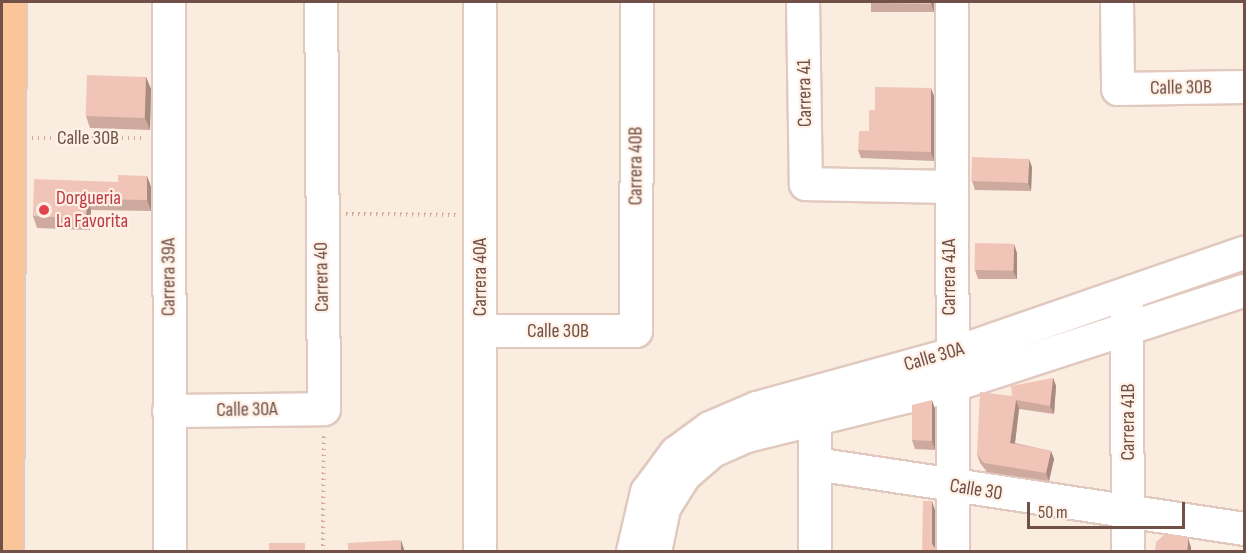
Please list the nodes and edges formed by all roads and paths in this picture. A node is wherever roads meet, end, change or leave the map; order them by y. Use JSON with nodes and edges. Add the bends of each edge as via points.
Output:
{"nodes":[{"id":1,"x":9,"y":2,"type":"edge"},
{"id":2,"x":169,"y":2,"type":"edge"},
{"id":3,"x":321,"y":2,"type":"edge"},
{"id":4,"x":480,"y":2,"type":"edge"},
{"id":5,"x":637,"y":2,"type":"edge"},
{"id":6,"x":803,"y":2,"type":"edge"},
{"id":7,"x":952,"y":2,"type":"edge"},
{"id":8,"x":1117,"y":2,"type":"edge"},
{"id":9,"x":1245,"y":87,"type":"edge"},
{"id":10,"x":8,"y":138,"type":"junction"},
{"id":11,"x":169,"y":138,"type":"junction"},
{"id":12,"x":949,"y":187,"type":"junction"},
{"id":13,"x":321,"y":213,"type":"junction"},
{"id":14,"x":480,"y":215,"type":"junction"},
{"id":15,"x":1245,"y":253,"type":"edge"},
{"id":16,"x":1245,"y":291,"type":"edge"},
{"id":17,"x":1127,"y":293,"type":"junction"},
{"id":18,"x":1127,"y":330,"type":"junction"},
{"id":19,"x":481,"y":331,"type":"junction"},
{"id":20,"x":636,"y":332,"type":"joint"},
{"id":21,"x":950,"y":354,"type":"junction"},
{"id":22,"x":951,"y":386,"type":"junction"},
{"id":23,"x":815,"y":403,"type":"junction"},
{"id":24,"x":324,"y":409,"type":"junction"},
{"id":25,"x":169,"y":411,"type":"junction"},
{"id":26,"x":815,"y":464,"type":"junction"},
{"id":27,"x":952,"y":487,"type":"junction"},
{"id":28,"x":655,"y":500,"type":"junction"},
{"id":29,"x":4,"y":505,"type":"edge"},
{"id":30,"x":1128,"y":513,"type":"junction"},
{"id":31,"x":1245,"y":529,"type":"edge"},
{"id":32,"x":6,"y":552,"type":"edge"},
{"id":33,"x":170,"y":552,"type":"edge"},
{"id":34,"x":323,"y":552,"type":"edge"},
{"id":35,"x":480,"y":552,"type":"edge"},
{"id":36,"x":633,"y":552,"type":"edge"},
{"id":37,"x":655,"y":552,"type":"edge"},
{"id":38,"x":815,"y":552,"type":"edge"},
{"id":39,"x":953,"y":552,"type":"edge"},
{"id":40,"x":1128,"y":552,"type":"edge"}],
"edges":[{"from":1,"to":10,"type":"main road"},
{"from":2,"to":11,"type":"street","name":"Carrera 39A"},
{"from":3,"to":13,"type":"street","name":"Carrera 40"},
{"from":4,"to":14,"type":"street","name":"Carrera 40A"},
{"from":5,"to":20,"type":"street","name":"Carrera 40B"},
{"from":6,"to":12,"type":"street","name":"Carrera 41","via":[[806,184]]},
{"from":7,"to":12,"type":"street","name":"Carrera 41A"},
{"from":8,"to":9,"type":"street","name":"Calle 30B","via":[[1118,88]]},
{"from":10,"to":11,"type":"path","name":"Calle 30B"},
{"from":10,"to":29,"type":"main road"},
{"from":11,"to":25,"type":"street","name":"Carrera 39A"},
{"from":12,"to":21,"type":"street","name":"Carrera 41A"},
{"from":13,"to":14,"type":"path"},
{"from":13,"to":24,"type":"street","name":"Carrera 40"},
{"from":14,"to":19,"type":"street","name":"Carrera 40A"},
{"from":15,"to":17,"type":"street","name":"Calle 30A"},
{"from":16,"to":18,"type":"street","name":"Calle 30A"},
{"from":17,"to":18,"type":"street","name":"Carrera 41B"},
{"from":17,"to":21,"type":"street","name":"Calle 30A"},
{"from":18,"to":22,"type":"street","name":"Calle 30A"},
{"from":18,"to":30,"type":"street","name":"Carrera 41B"},
{"from":19,"to":20,"type":"street","name":"Calle 30B"},
{"from":19,"to":35,"type":"street","name":"Carrera 40A"},
{"from":21,"to":22,"type":"street","name":"Carrera 41A"},
{"from":21,"to":23,"type":"street","name":"Calle 30A"},
{"from":22,"to":23,"type":"street","name":"Calle 30A"},
{"from":22,"to":27,"type":"street","name":"Carrera 41A"},
{"from":23,"to":26,"type":"street"},
{"from":23,"to":28,"type":"street","name":"Calle 30A","via":[[710,428],[676,453]]},
{"from":24,"to":25,"type":"street","name":"Calle 30A"},
{"from":24,"to":34,"type":"path"},
{"from":25,"to":33,"type":"street","name":"Carrera 39A"},
{"from":26,"to":27,"type":"street","name":"Calle 30"},
{"from":26,"to":38,"type":"street"},
{"from":27,"to":30,"type":"street","name":"Calle 30"},
{"from":27,"to":39,"type":"street","name":"Carrera 41A"},
{"from":28,"to":36,"type":"street"},
{"from":28,"to":37,"type":"street"},
{"from":29,"to":32,"type":"main road"},
{"from":30,"to":31,"type":"street","name":"Calle 30"},
{"from":30,"to":40,"type":"street","name":"Carrera 41B"}]}
